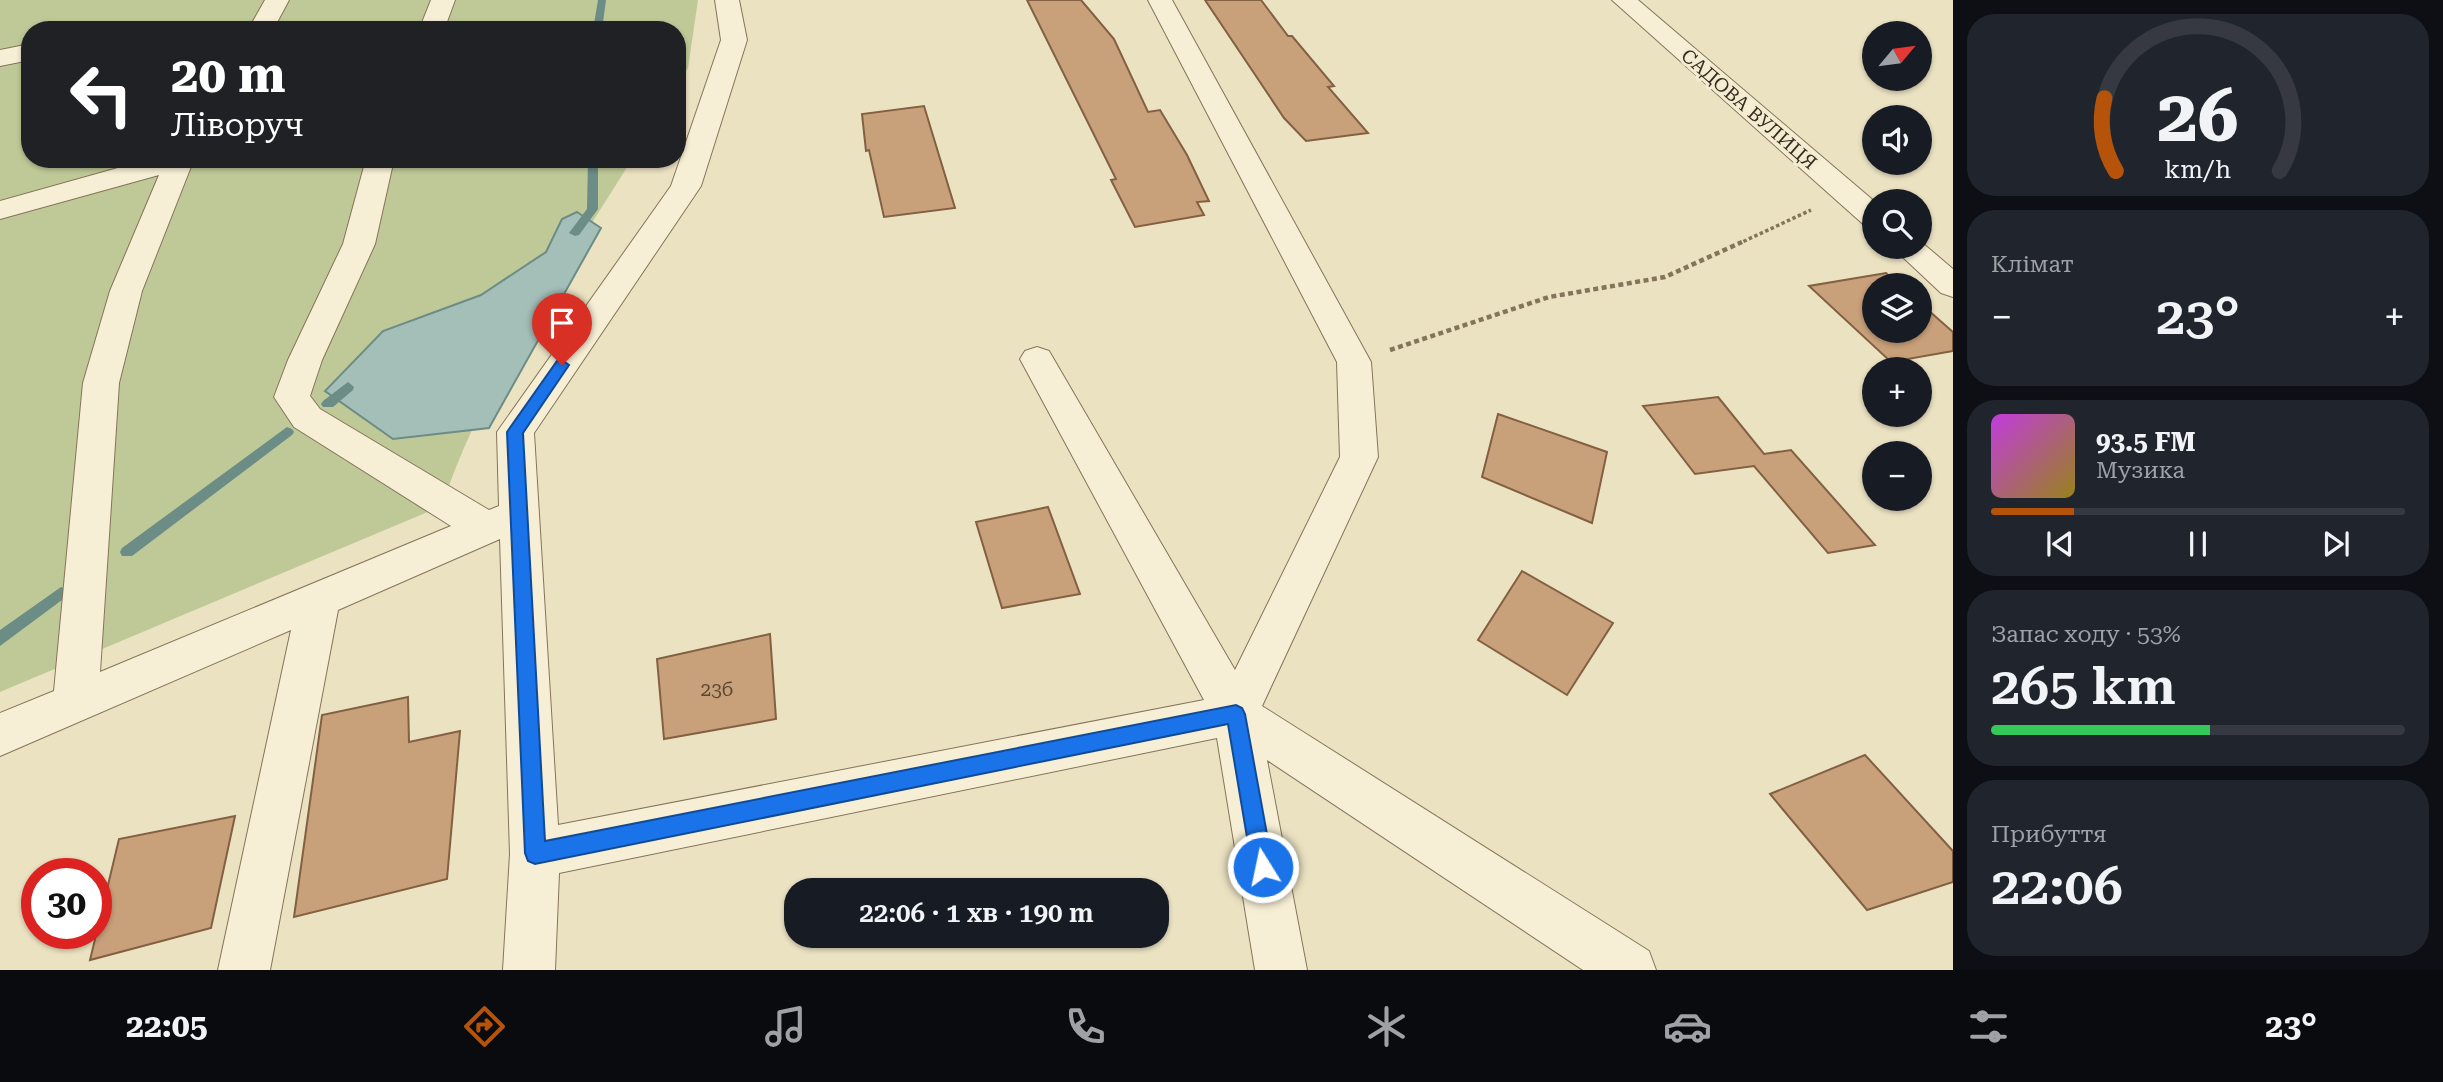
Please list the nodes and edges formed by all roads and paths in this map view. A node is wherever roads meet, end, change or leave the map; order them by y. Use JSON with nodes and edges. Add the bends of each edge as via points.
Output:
{"nodes":[{"id":1,"x":277,"y":0,"type":"edge"},
{"id":2,"x":443,"y":0,"type":"edge"},
{"id":3,"x":727,"y":0,"type":"edge"},
{"id":4,"x":1160,"y":0,"type":"edge"},
{"id":5,"x":1624,"y":0,"type":"edge"},
{"id":6,"x":265,"y":21,"type":"edge"},
{"id":7,"x":434,"y":21,"type":"edge"},
{"id":8,"x":21,"y":54,"type":"edge"},
{"id":9,"x":0,"y":58,"type":"edge"},
{"id":10,"x":151,"y":168,"type":"edge"},
{"id":11,"x":177,"y":168,"type":"edge"},
{"id":12,"x":378,"y":168,"type":"edge"},
{"id":13,"x":1847,"y":194,"type":"junction"},
{"id":14,"x":1862,"y":207,"type":"edge"},
{"id":15,"x":0,"y":210,"type":"edge"},
{"id":16,"x":1922,"y":259,"type":"edge"},
{"id":17,"x":1953,"y":286,"type":"edge"},
{"id":18,"x":1037,"y":359,"type":"dead end"},
{"id":19,"x":1354,"y":362,"type":"junction"},
{"id":20,"x":502,"y":522,"type":"junction"},
{"id":21,"x":319,"y":599,"type":"junction"},
{"id":22,"x":75,"y":703,"type":"junction"},
{"id":23,"x":1236,"y":714,"type":"junction"},
{"id":24,"x":0,"y":735,"type":"edge"},
{"id":25,"x":535,"y":853,"type":"junction"},
{"id":26,"x":244,"y":970,"type":"edge"},
{"id":27,"x":529,"y":970,"type":"edge"},
{"id":28,"x":1281,"y":970,"type":"edge"},
{"id":29,"x":1630,"y":970,"type":"edge"}],
"edges":[{"from":1,"to":6,"type":"street"},
{"from":2,"to":7,"type":"street"},
{"from":3,"to":20,"type":"street","via":[[734,40],[686,186],[515,432]]},
{"from":4,"to":19,"type":"street"},
{"from":5,"to":13,"type":"street","name":"САДОВА ВУЛИЦЯ"},
{"from":8,"to":9,"type":"street"},
{"from":10,"to":15,"type":"street"},
{"from":11,"to":22,"type":"street","via":[[126,291],[101,383]]},
{"from":12,"to":20,"type":"street","via":[[359,244],[292,397],[307,418]]},
{"from":13,"to":14,"type":"street","name":"САДОВА ВУЛИЦЯ"},
{"from":13,"to":19,"type":"path","via":[[1665,276],[1549,297]]},
{"from":16,"to":17,"type":"street"},
{"from":18,"to":23,"type":"street"},
{"from":19,"to":23,"type":"street","via":[[1359,457]]},
{"from":20,"to":21,"type":"street"},
{"from":20,"to":25,"type":"street"},
{"from":21,"to":22,"type":"street"},
{"from":21,"to":26,"type":"street"},
{"from":22,"to":24,"type":"street"},
{"from":23,"to":25,"type":"street"},
{"from":23,"to":28,"type":"street"},
{"from":23,"to":29,"type":"street"},
{"from":25,"to":27,"type":"street"}]}
